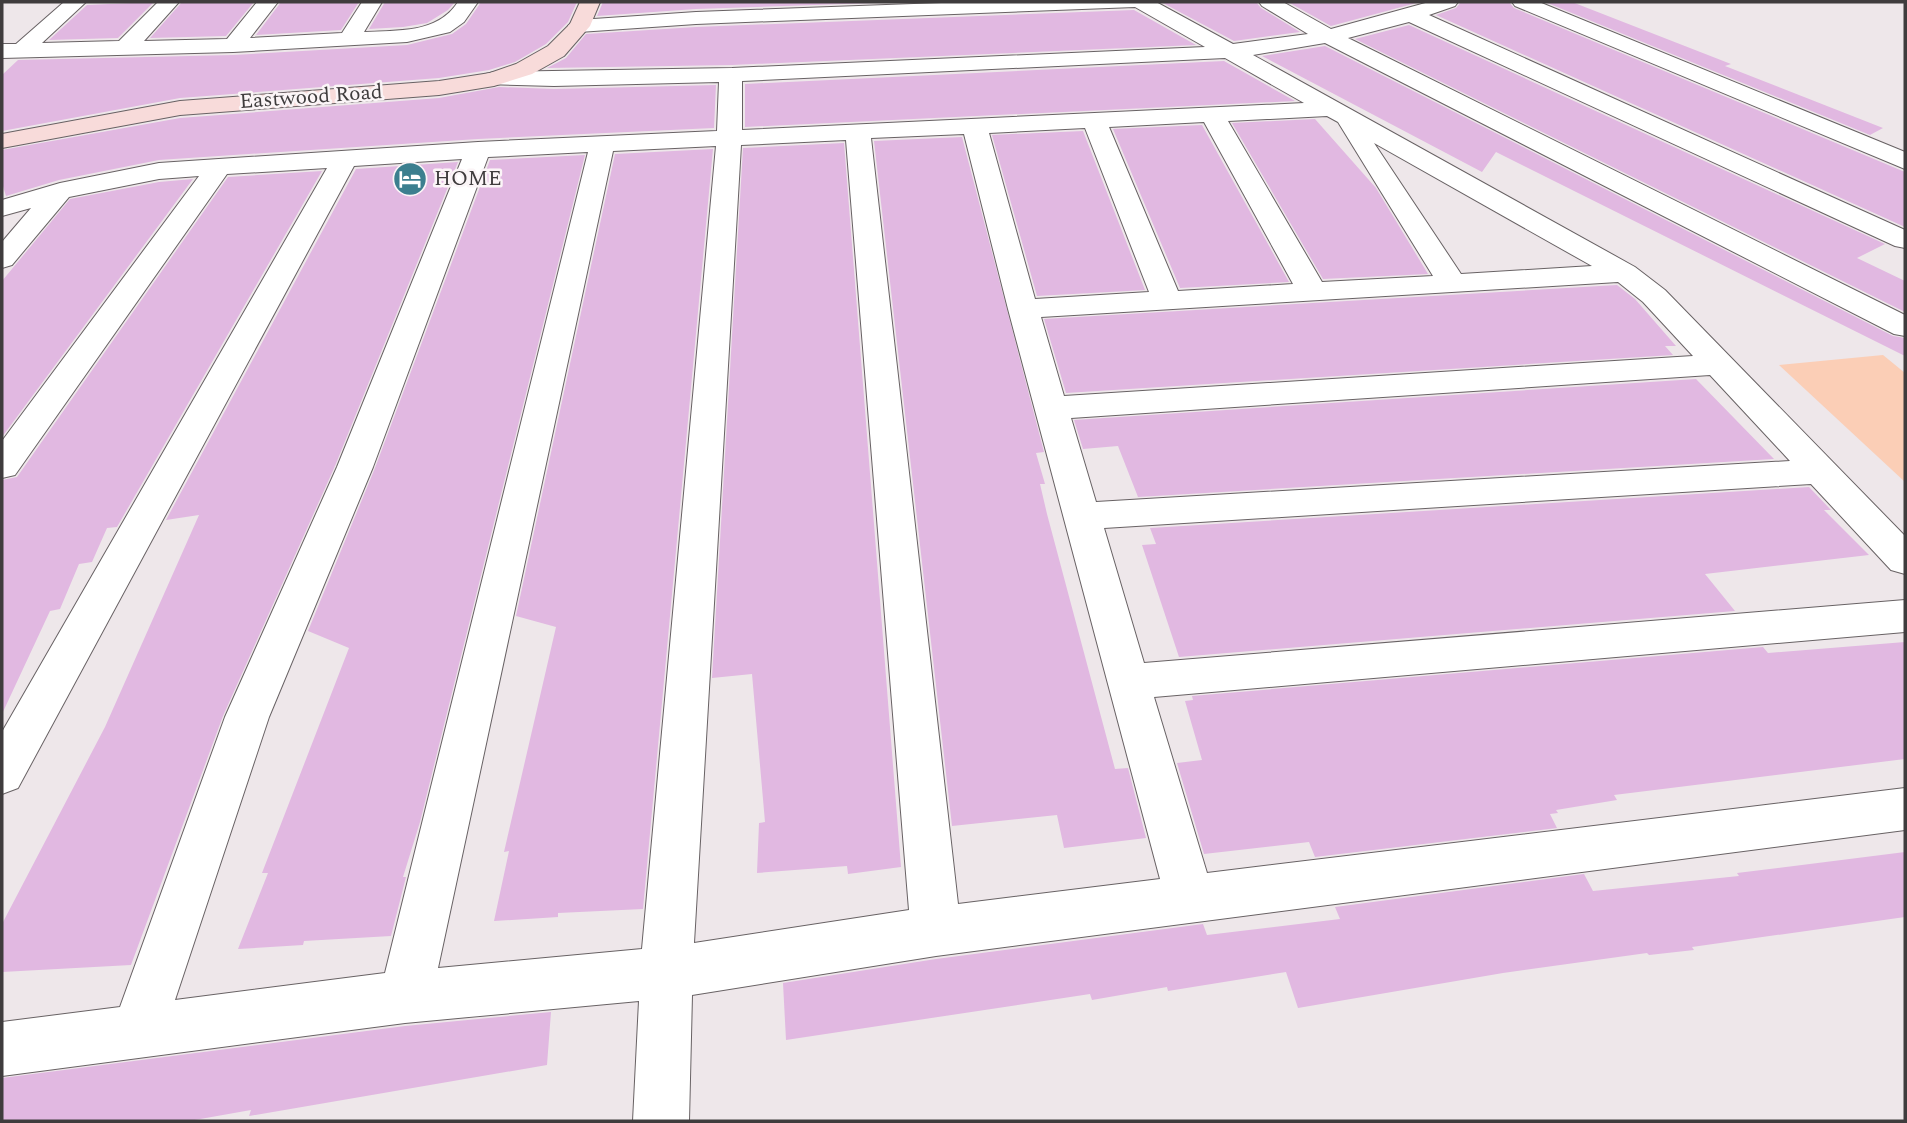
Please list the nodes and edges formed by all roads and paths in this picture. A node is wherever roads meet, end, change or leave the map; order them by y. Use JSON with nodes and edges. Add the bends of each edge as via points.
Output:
{"nodes":[{"id":1,"x":76,"y":2,"type":"edge"},
{"id":2,"x":169,"y":2,"type":"edge"},
{"id":3,"x":268,"y":2,"type":"edge"},
{"id":4,"x":372,"y":2,"type":"edge"},
{"id":5,"x":468,"y":2,"type":"edge"},
{"id":6,"x":590,"y":2,"type":"edge"},
{"id":7,"x":1129,"y":2,"type":"edge"},
{"id":8,"x":1141,"y":2,"type":"edge"},
{"id":9,"x":1269,"y":2,"type":"edge"},
{"id":10,"x":1448,"y":2,"type":"edge"},
{"id":11,"x":1522,"y":2,"type":"edge"},
{"id":12,"x":696,"y":10,"type":"edge"},
{"id":13,"x":1411,"y":15,"type":"junction"},
{"id":14,"x":579,"y":26,"type":"junction"},
{"id":15,"x":1327,"y":36,"type":"junction"},
{"id":16,"x":348,"y":40,"type":"junction"},
{"id":17,"x":233,"y":45,"type":"junction"},
{"id":18,"x":124,"y":49,"type":"junction"},
{"id":19,"x":12,"y":51,"type":"edge"},
{"id":20,"x":1232,"y":51,"type":"junction"},
{"id":21,"x":730,"y":74,"type":"junction"},
{"id":22,"x":494,"y":79,"type":"junction"},
{"id":23,"x":1338,"y":114,"type":"junction"},
{"id":24,"x":1212,"y":116,"type":"junction"},
{"id":25,"x":1094,"y":121,"type":"junction"},
{"id":26,"x":975,"y":127,"type":"junction"},
{"id":27,"x":858,"y":133,"type":"junction"},
{"id":28,"x":729,"y":139,"type":"junction"},
{"id":29,"x":2,"y":141,"type":"edge"},
{"id":30,"x":602,"y":146,"type":"junction"},
{"id":31,"x":478,"y":150,"type":"junction"},
{"id":32,"x":344,"y":160,"type":"junction"},
{"id":33,"x":1905,"y":161,"type":"edge"},
{"id":34,"x":219,"y":167,"type":"junction"},
{"id":35,"x":61,"y":191,"type":"junction"},
{"id":36,"x":2,"y":208,"type":"edge"},
{"id":37,"x":1905,"y":240,"type":"edge"},
{"id":38,"x":2,"y":259,"type":"edge"},
{"id":39,"x":1625,"y":273,"type":"junction"},
{"id":40,"x":1452,"y":283,"type":"junction"},
{"id":41,"x":1312,"y":291,"type":"junction"},
{"id":42,"x":1167,"y":299,"type":"junction"},
{"id":43,"x":1023,"y":309,"type":"junction"},
{"id":44,"x":1905,"y":327,"type":"edge"},
{"id":45,"x":1720,"y":365,"type":"junction"},
{"id":46,"x":1053,"y":408,"type":"junction"},
{"id":47,"x":2,"y":466,"type":"edge"},
{"id":48,"x":1820,"y":471,"type":"junction"},
{"id":49,"x":1083,"y":516,"type":"junction"},
{"id":50,"x":1905,"y":560,"type":"edge"},
{"id":51,"x":1905,"y":616,"type":"edge"},
{"id":52,"x":1128,"y":682,"type":"junction"},
{"id":53,"x":2,"y":774,"type":"edge"},
{"id":54,"x":1905,"y":809,"type":"edge"},
{"id":55,"x":1190,"y":900,"type":"junction"},
{"id":56,"x":936,"y":931,"type":"junction"},
{"id":57,"x":666,"y":973,"type":"junction"},
{"id":58,"x":405,"y":998,"type":"junction"},
{"id":59,"x":138,"y":1030,"type":"junction"},
{"id":60,"x":2,"y":1049,"type":"edge"},
{"id":61,"x":661,"y":1121,"type":"edge"}],
"edges":[{"from":1,"to":19,"type":"street"},
{"from":2,"to":18,"type":"street"},
{"from":3,"to":17,"type":"street"},
{"from":4,"to":16,"type":"street"},
{"from":5,"to":16,"type":"street","via":[[459,18],[432,33]]},
{"from":6,"to":14,"type":"main road","name":"Eastwood Road"},
{"from":7,"to":12,"type":"street"},
{"from":8,"to":20,"type":"street"},
{"from":9,"to":15,"type":"street"},
{"from":10,"to":13,"type":"street"},
{"from":11,"to":33,"type":"street"},
{"from":12,"to":14,"type":"street"},
{"from":13,"to":15,"type":"street"},
{"from":13,"to":37,"type":"street"},
{"from":14,"to":22,"type":"main road","name":"Eastwood Road","via":[[569,40],[541,61]]},
{"from":15,"to":20,"type":"street"},
{"from":15,"to":44,"type":"street"},
{"from":16,"to":17,"type":"street"},
{"from":17,"to":18,"type":"street"},
{"from":18,"to":19,"type":"street"},
{"from":20,"to":21,"type":"street"},
{"from":20,"to":23,"type":"street"},
{"from":21,"to":22,"type":"street"},
{"from":21,"to":28,"type":"street"},
{"from":22,"to":29,"type":"main road","name":"Eastwood Road","via":[[439,88],[180,108]]},
{"from":23,"to":24,"type":"street"},
{"from":23,"to":39,"type":"street"},
{"from":23,"to":40,"type":"street"},
{"from":24,"to":25,"type":"street"},
{"from":24,"to":41,"type":"street"},
{"from":25,"to":26,"type":"street"},
{"from":25,"to":42,"type":"street"},
{"from":26,"to":27,"type":"street"},
{"from":26,"to":43,"type":"street"},
{"from":27,"to":28,"type":"street"},
{"from":27,"to":56,"type":"street"},
{"from":28,"to":30,"type":"street"},
{"from":28,"to":57,"type":"street"},
{"from":30,"to":31,"type":"street"},
{"from":30,"to":58,"type":"street"},
{"from":31,"to":32,"type":"street"},
{"from":31,"to":59,"type":"street","via":[[355,467],[247,718]]},
{"from":32,"to":34,"type":"street"},
{"from":32,"to":53,"type":"street"},
{"from":34,"to":35,"type":"street","via":[[159,171]]},
{"from":34,"to":47,"type":"street"},
{"from":35,"to":36,"type":"street"},
{"from":35,"to":38,"type":"street"},
{"from":39,"to":40,"type":"street"},
{"from":39,"to":45,"type":"street","via":[[1654,296]]},
{"from":40,"to":41,"type":"street"},
{"from":41,"to":42,"type":"street"},
{"from":42,"to":43,"type":"street"},
{"from":43,"to":46,"type":"street"},
{"from":45,"to":46,"type":"street"},
{"from":45,"to":48,"type":"street"},
{"from":46,"to":49,"type":"street"},
{"from":48,"to":49,"type":"street"},
{"from":48,"to":50,"type":"street"},
{"from":49,"to":52,"type":"street"},
{"from":51,"to":52,"type":"street"},
{"from":52,"to":55,"type":"street"},
{"from":54,"to":55,"type":"street"},
{"from":55,"to":56,"type":"street"},
{"from":56,"to":57,"type":"street"},
{"from":57,"to":58,"type":"street"},
{"from":57,"to":61,"type":"street"},
{"from":58,"to":59,"type":"street"},
{"from":59,"to":60,"type":"street"}]}
